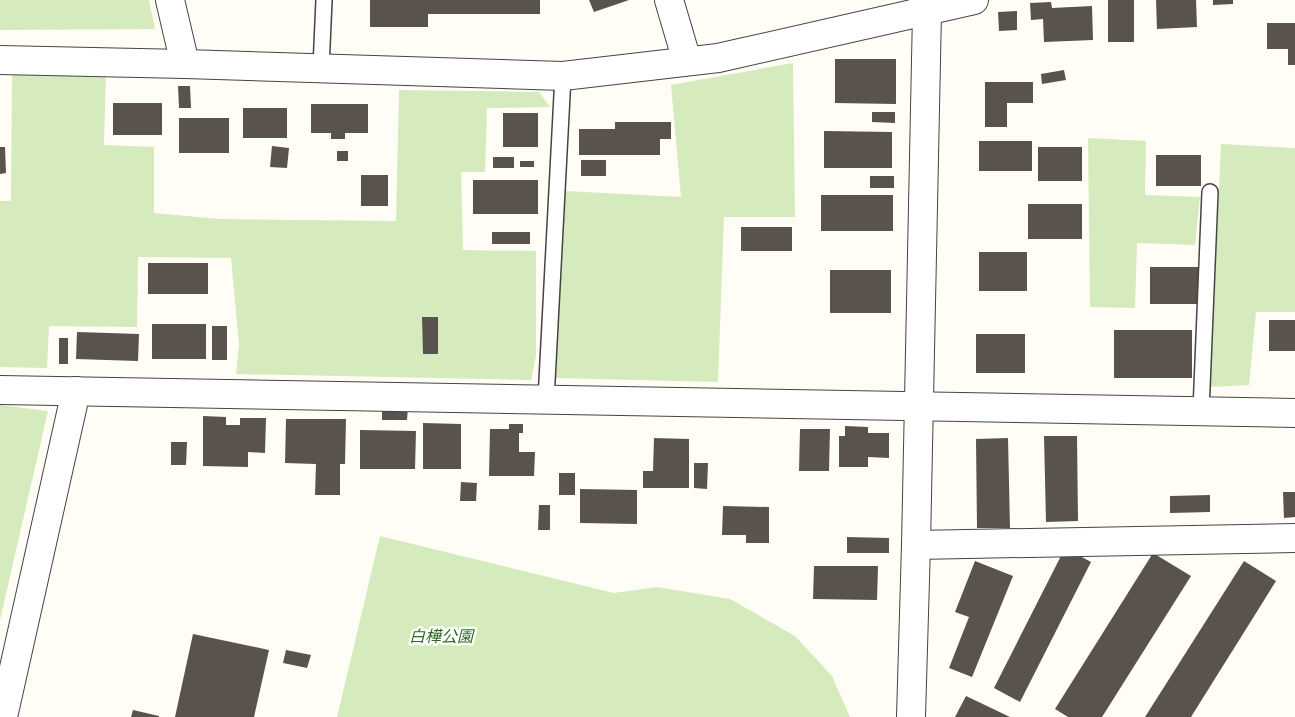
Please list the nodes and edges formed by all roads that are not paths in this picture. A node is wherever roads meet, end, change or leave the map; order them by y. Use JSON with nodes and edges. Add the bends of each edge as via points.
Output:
{"nodes":[{"id":1,"x":170,"y":0,"type":"edge"},
{"id":2,"x":324,"y":0,"type":"edge"},
{"id":3,"x":668,"y":0,"type":"edge"},
{"id":4,"x":974,"y":0,"type":"edge"},
{"id":5,"x":925,"y":6,"type":"edge"},
{"id":6,"x":0,"y":60,"type":"edge"},
{"id":7,"x":687,"y":61,"type":"junction"},
{"id":8,"x":185,"y":64,"type":"junction"},
{"id":9,"x":321,"y":68,"type":"junction"},
{"id":10,"x":563,"y":76,"type":"junction"},
{"id":11,"x":1210,"y":192,"type":"dead end"},
{"id":12,"x":0,"y":390,"type":"edge"},
{"id":13,"x":76,"y":391,"type":"junction"},
{"id":14,"x":546,"y":400,"type":"junction"},
{"id":15,"x":919,"y":406,"type":"junction"},
{"id":16,"x":1201,"y":411,"type":"junction"},
{"id":17,"x":1295,"y":413,"type":"edge"},
{"id":18,"x":1295,"y":538,"type":"edge"},
{"id":19,"x":916,"y":545,"type":"junction"},
{"id":20,"x":3,"y":717,"type":"edge"},
{"id":21,"x":911,"y":717,"type":"edge"}],
"edges":[{"from":1,"to":8,"type":"street"},
{"from":2,"to":9,"type":"lane"},
{"from":3,"to":7,"type":"street"},
{"from":4,"to":5,"type":"street"},
{"from":5,"to":7,"type":"street","via":[[718,58]]},
{"from":5,"to":15,"type":"street"},
{"from":6,"to":8,"type":"street"},
{"from":7,"to":10,"type":"street"},
{"from":8,"to":9,"type":"street"},
{"from":9,"to":10,"type":"street"},
{"from":10,"to":14,"type":"lane"},
{"from":11,"to":16,"type":"lane"},
{"from":12,"to":13,"type":"street"},
{"from":13,"to":14,"type":"street"},
{"from":13,"to":20,"type":"street"},
{"from":14,"to":15,"type":"street"},
{"from":15,"to":16,"type":"street"},
{"from":15,"to":19,"type":"street"},
{"from":16,"to":17,"type":"street"},
{"from":18,"to":19,"type":"street"},
{"from":19,"to":21,"type":"street"}]}
